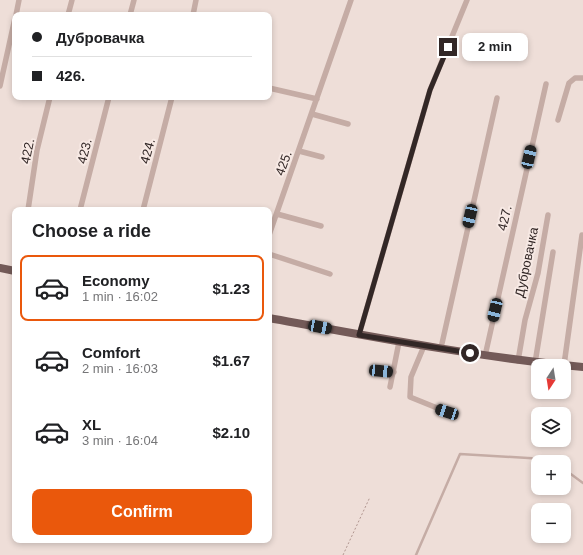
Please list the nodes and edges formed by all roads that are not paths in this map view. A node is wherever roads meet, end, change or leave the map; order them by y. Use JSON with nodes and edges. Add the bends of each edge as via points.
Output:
{"nodes":[{"id":1,"x":19,"y":0,"type":"edge"},
{"id":2,"x":72,"y":0,"type":"edge"},
{"id":3,"x":134,"y":0,"type":"edge"},
{"id":4,"x":196,"y":0,"type":"edge"},
{"id":5,"x":351,"y":0,"type":"edge"},
{"id":6,"x":467,"y":0,"type":"edge"},
{"id":7,"x":17,"y":12,"type":"edge"},
{"id":8,"x":69,"y":12,"type":"edge"},
{"id":9,"x":131,"y":12,"type":"edge"},
{"id":10,"x":193,"y":12,"type":"edge"},
{"id":11,"x":12,"y":32,"type":"edge"},
{"id":12,"x":583,"y":78,"type":"edge"},
{"id":13,"x":546,"y":84,"type":"dead end"},
{"id":14,"x":0,"y":86,"type":"edge"},
{"id":15,"x":272,"y":89,"type":"edge"},
{"id":16,"x":497,"y":98,"type":"dead end"},
{"id":17,"x":317,"y":99,"type":"junction"},
{"id":18,"x":49,"y":100,"type":"edge"},
{"id":19,"x":108,"y":100,"type":"edge"},
{"id":20,"x":171,"y":100,"type":"edge"},
{"id":21,"x":312,"y":114,"type":"junction"},
{"id":22,"x":558,"y":120,"type":"dead end"},
{"id":23,"x":348,"y":124,"type":"dead end"},
{"id":24,"x":299,"y":151,"type":"junction"},
{"id":25,"x":322,"y":157,"type":"dead end"},
{"id":26,"x":28,"y":207,"type":"edge"},
{"id":27,"x":81,"y":207,"type":"edge"},
{"id":28,"x":144,"y":207,"type":"edge"},
{"id":29,"x":277,"y":214,"type":"junction"},
{"id":30,"x":548,"y":215,"type":"dead end"},
{"id":31,"x":321,"y":226,"type":"dead end"},
{"id":32,"x":272,"y":227,"type":"edge"},
{"id":33,"x":582,"y":235,"type":"edge"},
{"id":34,"x":553,"y":252,"type":"dead end"},
{"id":35,"x":272,"y":255,"type":"edge"},
{"id":36,"x":0,"y":268,"type":"edge"},
{"id":37,"x":12,"y":270,"type":"edge"},
{"id":38,"x":330,"y":274,"type":"dead end"},
{"id":39,"x":272,"y":319,"type":"edge"},
{"id":40,"x":359,"y":335,"type":"junction"},
{"id":41,"x":399,"y":342,"type":"junction"},
{"id":42,"x":424,"y":346,"type":"junction"},
{"id":43,"x":441,"y":348,"type":"junction"},
{"id":44,"x":485,"y":356,"type":"junction"},
{"id":45,"x":536,"y":359,"type":"edge"},
{"id":46,"x":565,"y":359,"type":"edge"},
{"id":47,"x":518,"y":361,"type":"junction"},
{"id":48,"x":531,"y":363,"type":"edge"},
{"id":49,"x":571,"y":366,"type":"edge"},
{"id":50,"x":583,"y":367,"type":"edge"},
{"id":51,"x":373,"y":370,"type":"dead end"},
{"id":52,"x":394,"y":372,"type":"junction"},
{"id":53,"x":390,"y":387,"type":"dead end"},
{"id":54,"x":447,"y":412,"type":"dead end"},
{"id":55,"x":531,"y":458,"type":"edge"},
{"id":56,"x":571,"y":475,"type":"edge"},
{"id":57,"x":583,"y":483,"type":"edge"},
{"id":58,"x":416,"y":555,"type":"edge"}],
"edges":[{"from":1,"to":7,"type":"street"},
{"from":2,"to":8,"type":"street"},
{"from":3,"to":9,"type":"street"},
{"from":4,"to":10,"type":"street"},
{"from":5,"to":17,"type":"street","name":"425."},
{"from":6,"to":40,"type":"street","via":[[430,90]]},
{"from":11,"to":14,"type":"street"},
{"from":12,"to":22,"type":"street","via":[[576,78],[570,83]]},
{"from":13,"to":44,"type":"street","name":"427."},
{"from":15,"to":17,"type":"street"},
{"from":16,"to":43,"type":"street"},
{"from":17,"to":21,"type":"street","name":"425."},
{"from":18,"to":26,"type":"street","name":"422."},
{"from":19,"to":27,"type":"street","name":"423."},
{"from":20,"to":28,"type":"street","name":"424."},
{"from":21,"to":23,"type":"street"},
{"from":21,"to":24,"type":"street","name":"425."},
{"from":24,"to":25,"type":"street"},
{"from":24,"to":29,"type":"street","name":"425."},
{"from":29,"to":31,"type":"street"},
{"from":29,"to":32,"type":"street","name":"425."},
{"from":30,"to":47,"type":"street","name":"Дубровачка"},
{"from":33,"to":46,"type":"street"},
{"from":34,"to":45,"type":"street","name":"Дубровачка"},
{"from":35,"to":38,"type":"street"},
{"from":36,"to":37,"type":"main road"},
{"from":39,"to":40,"type":"main road"},
{"from":40,"to":41,"type":"main road"},
{"from":41,"to":42,"type":"main road"},
{"from":41,"to":52,"type":"street"},
{"from":42,"to":43,"type":"main road"},
{"from":42,"to":54,"type":"street","via":[[411,378],[410,397]]},
{"from":43,"to":44,"type":"main road"},
{"from":44,"to":47,"type":"main road"},
{"from":47,"to":48,"type":"main road"},
{"from":49,"to":50,"type":"main road"},
{"from":51,"to":52,"type":"street"},
{"from":52,"to":53,"type":"street"},
{"from":55,"to":58,"type":"lane","via":[[460,454]]},
{"from":56,"to":57,"type":"lane"}]}
